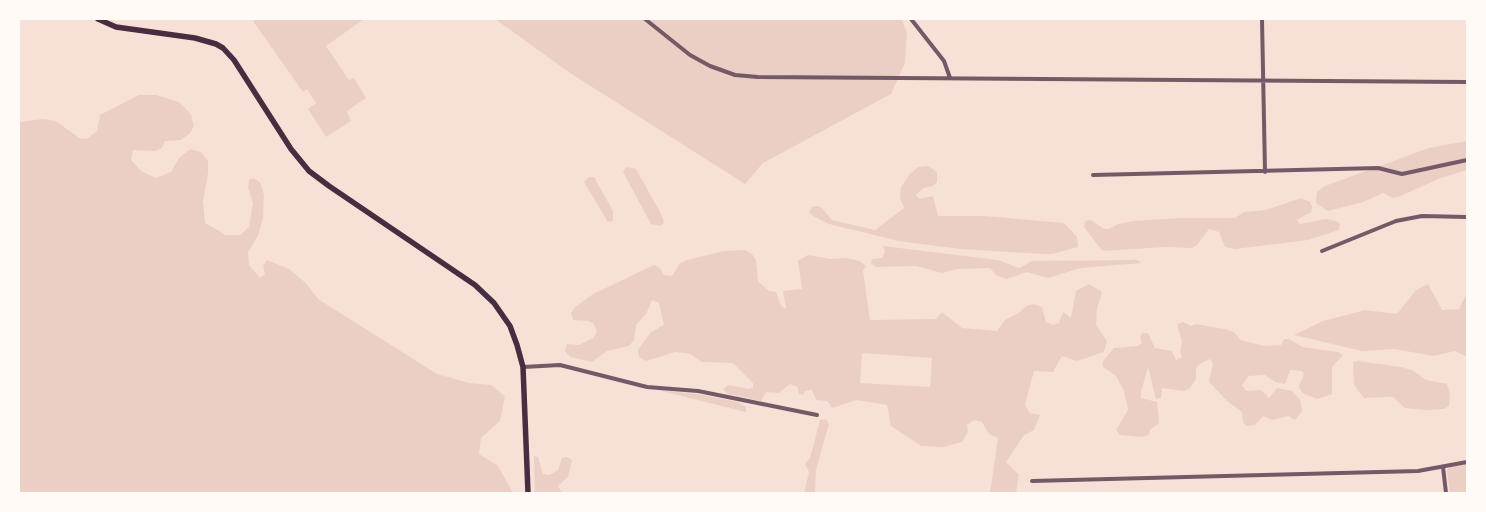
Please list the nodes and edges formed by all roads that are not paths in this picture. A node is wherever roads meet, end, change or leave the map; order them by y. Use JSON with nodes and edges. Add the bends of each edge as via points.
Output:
{"nodes":[{"id":1,"x":98,"y":19,"type":"edge"},
{"id":2,"x":645,"y":19,"type":"edge"},
{"id":3,"x":911,"y":19,"type":"edge"},
{"id":4,"x":1262,"y":19,"type":"edge"},
{"id":5,"x":950,"y":78,"type":"junction"},
{"id":6,"x":1262,"y":80,"type":"junction"},
{"id":7,"x":1467,"y":82,"type":"edge"},
{"id":8,"x":1467,"y":160,"type":"edge"},
{"id":9,"x":1265,"y":172,"type":"junction"},
{"id":10,"x":1093,"y":175,"type":"dead end"},
{"id":11,"x":1467,"y":217,"type":"edge"},
{"id":12,"x":1322,"y":251,"type":"dead end"},
{"id":13,"x":523,"y":367,"type":"junction"},
{"id":14,"x":817,"y":415,"type":"dead end"},
{"id":15,"x":1467,"y":462,"type":"edge"},
{"id":16,"x":1443,"y":467,"type":"junction"},
{"id":17,"x":1032,"y":481,"type":"dead end"},
{"id":18,"x":528,"y":493,"type":"edge"},
{"id":19,"x":1446,"y":493,"type":"edge"}],
"edges":[{"from":1,"to":13,"type":"main road","via":[[116,27],[195,38],[223,48],[291,149],[309,170],[475,284],[494,303],[510,326]]},
{"from":2,"to":5,"type":"street","via":[[690,55],[735,75]]},
{"from":3,"to":5,"type":"street","via":[[944,61]]},
{"from":4,"to":6,"type":"street"},
{"from":5,"to":6,"type":"street"},
{"from":6,"to":7,"type":"street"},
{"from":6,"to":9,"type":"street"},
{"from":8,"to":9,"type":"street","via":[[1402,174],[1378,168]]},
{"from":9,"to":10,"type":"street"},
{"from":11,"to":12,"type":"street","via":[[1422,216],[1396,221]]},
{"from":13,"to":14,"type":"street","via":[[560,365],[647,387],[698,390]]},
{"from":13,"to":18,"type":"main road"},
{"from":15,"to":16,"type":"street"},
{"from":16,"to":17,"type":"street","via":[[1398,472]]},
{"from":16,"to":19,"type":"street"}]}
